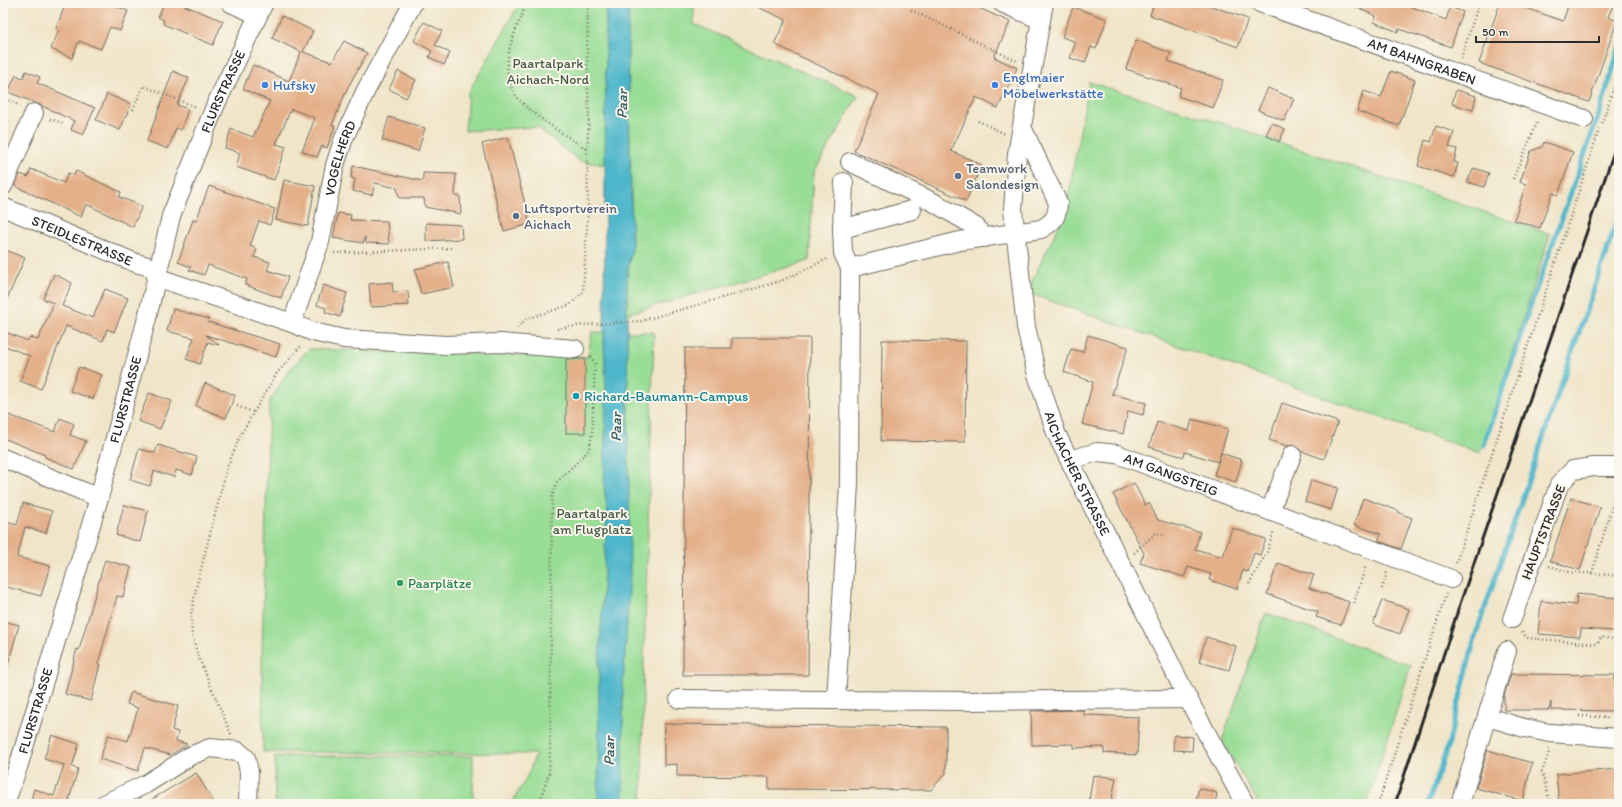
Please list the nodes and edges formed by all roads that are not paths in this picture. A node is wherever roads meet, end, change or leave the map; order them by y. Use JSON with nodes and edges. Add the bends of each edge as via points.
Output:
{"nodes":[{"id":1,"x":231,"y":3,"type":"edge"},
{"id":2,"x":412,"y":3,"type":"edge"},
{"id":3,"x":1002,"y":3,"type":"edge"},
{"id":4,"x":1260,"y":3,"type":"edge"},
{"id":5,"x":261,"y":9,"type":"edge"},
{"id":6,"x":1042,"y":12,"type":"edge"},
{"id":7,"x":34,"y":113,"type":"dead end"},
{"id":8,"x":1584,"y":119,"type":"dead end"},
{"id":9,"x":1021,"y":134,"type":"junction"},
{"id":10,"x":850,"y":162,"type":"dead end"},
{"id":11,"x":844,"y":182,"type":"dead end"},
{"id":12,"x":3,"y":186,"type":"edge"},
{"id":13,"x":912,"y":210,"type":"dead end"},
{"id":14,"x":4,"y":212,"type":"edge"},
{"id":15,"x":842,"y":229,"type":"junction"},
{"id":16,"x":1015,"y":233,"type":"junction"},
{"id":17,"x":984,"y":238,"type":"junction"},
{"id":18,"x":850,"y":268,"type":"junction"},
{"id":19,"x":157,"y":273,"type":"junction"},
{"id":20,"x":292,"y":323,"type":"junction"},
{"id":21,"x":575,"y":349,"type":"road end"},
{"id":22,"x":1292,"y":455,"type":"dead end"},
{"id":23,"x":3,"y":458,"type":"edge"},
{"id":24,"x":1070,"y":460,"type":"junction"},
{"id":25,"x":1619,"y":467,"type":"edge"},
{"id":26,"x":99,"y":498,"type":"junction"},
{"id":27,"x":1275,"y":513,"type":"junction"},
{"id":28,"x":1451,"y":578,"type":"road end"},
{"id":29,"x":1512,"y":619,"type":"road end"},
{"id":30,"x":1507,"y":651,"type":"dead end"},
{"id":31,"x":679,"y":699,"type":"dead end"},
{"id":32,"x":1188,"y":699,"type":"junction"},
{"id":33,"x":836,"y":700,"type":"junction"},
{"id":34,"x":1488,"y":717,"type":"junction"},
{"id":35,"x":1619,"y":738,"type":"edge"},
{"id":36,"x":5,"y":802,"type":"edge"},
{"id":37,"x":104,"y":804,"type":"edge"},
{"id":38,"x":248,"y":804,"type":"edge"},
{"id":39,"x":1245,"y":804,"type":"edge"},
{"id":40,"x":1460,"y":804,"type":"edge"}],
"edges":[{"from":1,"to":5,"type":"street"},
{"from":2,"to":20,"type":"street","name":"VOGELHERD","via":[[344,138],[316,254]]},
{"from":3,"to":6,"type":"street"},
{"from":4,"to":8,"type":"street","name":"AM BAHNGRABEN"},
{"from":5,"to":19,"type":"street","name":"FLURSTRASSE","via":[[212,114],[171,216]]},
{"from":6,"to":9,"type":"street","name":"AICHACHER STRASSE"},
{"from":7,"to":12,"type":"street"},
{"from":9,"to":16,"type":"street","name":"AICHACHER STRASSE","via":[[1014,183]]},
{"from":9,"to":16,"type":"street","via":[[1058,203],[1057,215],[1052,224],[1041,229]]},
{"from":10,"to":17,"type":"street","via":[[933,202],[976,227]]},
{"from":11,"to":15,"type":"street"},
{"from":13,"to":15,"type":"street"},
{"from":14,"to":19,"type":"street","name":"STEIDLESTRASSE"},
{"from":15,"to":18,"type":"street","via":[[843,253]]},
{"from":16,"to":17,"type":"street"},
{"from":16,"to":24,"type":"street","name":"AICHACHER STRASSE","via":[[1026,327],[1034,367],[1056,433]]},
{"from":17,"to":18,"type":"street","via":[[960,241]]},
{"from":18,"to":33,"type":"street","via":[[849,484]]},
{"from":19,"to":20,"type":"street"},
{"from":19,"to":26,"type":"street","name":"FLURSTRASSE"},
{"from":20,"to":21,"type":"street","via":[[313,332],[344,339],[435,344],[501,343]]},
{"from":22,"to":27,"type":"street"},
{"from":23,"to":26,"type":"street"},
{"from":24,"to":27,"type":"street","name":"AM GANGSTEIG","via":[[1097,452],[1117,454]]},
{"from":24,"to":32,"type":"street","name":"AICHACHER STRASSE"},
{"from":25,"to":29,"type":"street","name":"HAUPTSTRASSE","via":[[1573,470],[1559,485]]},
{"from":26,"to":36,"type":"street","name":"FLURSTRASSE","via":[[19,764]]},
{"from":27,"to":28,"type":"street","name":"AM GANGSTEIG"},
{"from":30,"to":34,"type":"street"},
{"from":31,"to":33,"type":"street"},
{"from":32,"to":33,"type":"street"},
{"from":32,"to":39,"type":"street","name":"AICHACHER STRASSE"},
{"from":34,"to":35,"type":"street","via":[[1524,728],[1555,733]]},
{"from":34,"to":40,"type":"street"},
{"from":37,"to":38,"type":"street","via":[[146,784],[190,756],[210,748],[231,749],[246,758],[249,772]]}]}
